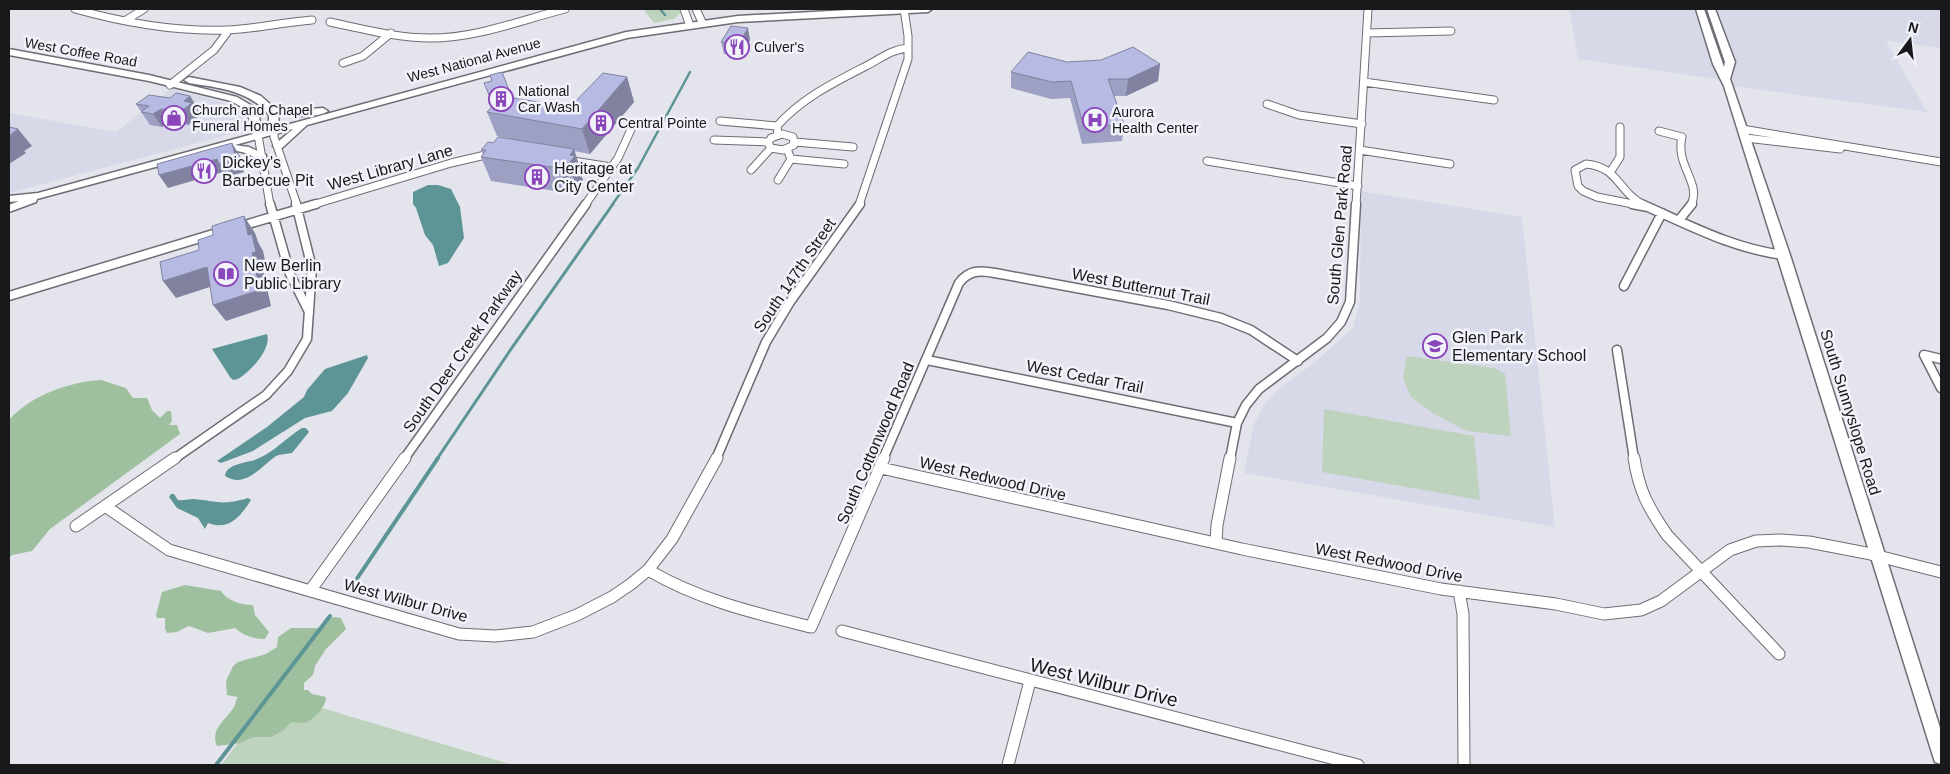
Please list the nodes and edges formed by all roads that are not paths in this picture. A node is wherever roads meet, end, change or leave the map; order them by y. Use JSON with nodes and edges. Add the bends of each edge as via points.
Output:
{"nodes":[{"id":1,"x":75,"y":9,"type":"edge"},
{"id":2,"x":144,"y":9,"type":"edge"},
{"id":3,"x":565,"y":9,"type":"edge"},
{"id":4,"x":684,"y":9,"type":"edge"},
{"id":5,"x":696,"y":9,"type":"edge"},
{"id":6,"x":904,"y":9,"type":"edge"},
{"id":7,"x":928,"y":9,"type":"edge"},
{"id":8,"x":1368,"y":9,"type":"edge"},
{"id":9,"x":1700,"y":9,"type":"edge"},
{"id":10,"x":1711,"y":9,"type":"edge"},
{"id":11,"x":126,"y":20,"type":"junction"},
{"id":12,"x":312,"y":20,"type":"dead end"},
{"id":13,"x":330,"y":22,"type":"dead end"},
{"id":14,"x":702,"y":22,"type":"junction"},
{"id":15,"x":689,"y":23,"type":"junction"},
{"id":16,"x":230,"y":30,"type":"junction"},
{"id":17,"x":1451,"y":31,"type":"dead end"},
{"id":18,"x":391,"y":33,"type":"junction"},
{"id":19,"x":1367,"y":33,"type":"junction"},
{"id":20,"x":908,"y":48,"type":"junction"},
{"id":21,"x":9,"y":52,"type":"edge"},
{"id":22,"x":343,"y":63,"type":"dead end"},
{"id":23,"x":1726,"y":78,"type":"junction"},
{"id":24,"x":174,"y":82,"type":"junction"},
{"id":25,"x":1364,"y":82,"type":"junction"},
{"id":26,"x":1494,"y":100,"type":"dead end"},
{"id":27,"x":1267,"y":104,"type":"dead end"},
{"id":28,"x":271,"y":109,"type":"junction"},
{"id":29,"x":343,"y":112,"type":"junction"},
{"id":30,"x":315,"y":119,"type":"junction"},
{"id":31,"x":720,"y":121,"type":"dead end"},
{"id":32,"x":1362,"y":124,"type":"junction"},
{"id":33,"x":634,"y":125,"type":"dead end"},
{"id":34,"x":777,"y":126,"type":"junction"},
{"id":35,"x":1620,"y":127,"type":"dead end"},
{"id":36,"x":274,"y":131,"type":"junction"},
{"id":37,"x":1659,"y":131,"type":"dead end"},
{"id":38,"x":1744,"y":133,"type":"junction"},
{"id":39,"x":258,"y":135,"type":"junction"},
{"id":40,"x":778,"y":135,"type":"junction"},
{"id":41,"x":714,"y":140,"type":"dead end"},
{"id":42,"x":795,"y":142,"type":"junction"},
{"id":43,"x":770,"y":145,"type":"junction"},
{"id":44,"x":278,"y":146,"type":"junction"},
{"id":45,"x":853,"y":147,"type":"dead end"},
{"id":46,"x":788,"y":149,"type":"junction"},
{"id":47,"x":1360,"y":150,"type":"junction"},
{"id":48,"x":500,"y":153,"type":"edge"},
{"id":49,"x":187,"y":155,"type":"junction"},
{"id":50,"x":262,"y":157,"type":"junction"},
{"id":51,"x":557,"y":159,"type":"edge"},
{"id":52,"x":791,"y":159,"type":"junction"},
{"id":53,"x":1208,"y":161,"type":"dead end"},
{"id":54,"x":1941,"y":162,"type":"edge"},
{"id":55,"x":844,"y":164,"type":"dead end"},
{"id":56,"x":1450,"y":164,"type":"dead end"},
{"id":57,"x":611,"y":167,"type":"junction"},
{"id":58,"x":751,"y":170,"type":"dead end"},
{"id":59,"x":1611,"y":171,"type":"junction"},
{"id":60,"x":778,"y":180,"type":"dead end"},
{"id":61,"x":1358,"y":186,"type":"junction"},
{"id":62,"x":38,"y":196,"type":"junction"},
{"id":63,"x":9,"y":199,"type":"edge"},
{"id":64,"x":1648,"y":207,"type":"junction"},
{"id":65,"x":298,"y":208,"type":"junction"},
{"id":66,"x":9,"y":209,"type":"edge"},
{"id":67,"x":1662,"y":213,"type":"junction"},
{"id":68,"x":272,"y":216,"type":"junction"},
{"id":69,"x":1679,"y":220,"type":"junction"},
{"id":70,"x":1784,"y":255,"type":"junction"},
{"id":71,"x":968,"y":273,"type":"joint"},
{"id":72,"x":1624,"y":286,"type":"dead end"},
{"id":73,"x":9,"y":296,"type":"edge"},
{"id":74,"x":310,"y":313,"type":"junction"},
{"id":75,"x":1618,"y":350,"type":"dead end"},
{"id":76,"x":1941,"y":359,"type":"edge"},
{"id":77,"x":927,"y":360,"type":"junction"},
{"id":78,"x":1298,"y":361,"type":"junction"},
{"id":79,"x":1941,"y":388,"type":"edge"},
{"id":80,"x":1237,"y":423,"type":"junction"},
{"id":81,"x":881,"y":468,"type":"junction"},
{"id":82,"x":105,"y":506,"type":"junction"},
{"id":83,"x":76,"y":526,"type":"dead end"},
{"id":84,"x":1216,"y":543,"type":"junction"},
{"id":85,"x":1877,"y":554,"type":"junction"},
{"id":86,"x":648,"y":570,"type":"junction"},
{"id":87,"x":1701,"y":571,"type":"junction"},
{"id":88,"x":1941,"y":572,"type":"edge"},
{"id":89,"x":310,"y":591,"type":"junction"},
{"id":90,"x":1459,"y":591,"type":"junction"},
{"id":91,"x":842,"y":632,"type":"dead end"},
{"id":92,"x":1779,"y":654,"type":"dead end"},
{"id":93,"x":1030,"y":681,"type":"junction"},
{"id":94,"x":1941,"y":756,"type":"edge"},
{"id":95,"x":1008,"y":765,"type":"edge"},
{"id":96,"x":1358,"y":765,"type":"edge"},
{"id":97,"x":1464,"y":765,"type":"edge"}],
"edges":[{"from":1,"to":11,"type":"street"},
{"from":2,"to":11,"type":"street"},
{"from":3,"to":18,"type":"street","via":[[456,36],[423,38]]},
{"from":4,"to":15,"type":"street"},
{"from":5,"to":14,"type":"street"},
{"from":6,"to":7,"type":"street","name":"West National Avenue"},
{"from":6,"to":14,"type":"street","name":"West National Avenue"},
{"from":6,"to":20,"type":"street","name":"South 147th Street"},
{"from":8,"to":19,"type":"street","name":"South Glen Park Road"},
{"from":9,"to":23,"type":"street","name":"South Sunnyslope Road","via":[[1718,64]]},
{"from":10,"to":23,"type":"street","name":"South Sunnyslope Road","via":[[1730,62]]},
{"from":11,"to":16,"type":"street","via":[[179,29]]},
{"from":12,"to":16,"type":"street"},
{"from":13,"to":18,"type":"street"},
{"from":14,"to":15,"type":"street","name":"West National Avenue"},
{"from":15,"to":29,"type":"street","name":"West National Avenue","via":[[596,42]]},
{"from":16,"to":24,"type":"street","via":[[214,50]]},
{"from":17,"to":19,"type":"street","via":[[1424,30],[1395,35]]},
{"from":18,"to":22,"type":"street","via":[[363,56]]},
{"from":19,"to":25,"type":"street","name":"South Glen Park Road"},
{"from":20,"to":34,"type":"street","via":[[895,49],[817,92],[795,107]]},
{"from":20,"to":86,"type":"street","name":"South 147th Street","via":[[908,59],[861,202],[790,302],[766,342],[712,469],[672,539]]},
{"from":21,"to":24,"type":"street","name":"West Coffee Road"},
{"from":23,"to":38,"type":"street","name":"South Sunnyslope Road"},
{"from":24,"to":28,"type":"street","name":"West Coffee Road","via":[[240,90],[258,96]]},
{"from":24,"to":39,"type":"street","name":"West Coffee Road","via":[[246,104],[254,112]]},
{"from":25,"to":26,"type":"street"},
{"from":25,"to":32,"type":"street","name":"South Glen Park Road"},
{"from":27,"to":32,"type":"street","via":[[1299,115]]},
{"from":28,"to":29,"type":"street","via":[[294,113]]},
{"from":28,"to":36,"type":"street","via":[[275,118]]},
{"from":29,"to":30,"type":"street","name":"West National Avenue"},
{"from":30,"to":36,"type":"street","name":"West National Avenue"},
{"from":30,"to":44,"type":"street"},
{"from":31,"to":34,"type":"street"},
{"from":32,"to":47,"type":"street","name":"South Glen Park Road"},
{"from":33,"to":57,"type":"street","name":"South Deer Creek Parkway"},
{"from":34,"to":40,"type":"street"},
{"from":35,"to":59,"type":"street","via":[[1620,157]]},
{"from":36,"to":39,"type":"street","name":"West National Avenue"},
{"from":36,"to":44,"type":"street"},
{"from":37,"to":69,"type":"street","via":[[1682,138],[1680,156],[1694,191],[1694,198]]},
{"from":38,"to":54,"type":"street","via":[[1823,149],[1861,150]]},
{"from":38,"to":70,"type":"street","name":"South Sunnyslope Road"},
{"from":39,"to":49,"type":"street","name":"West National Avenue"},
{"from":39,"to":50,"type":"street"},
{"from":40,"to":42,"type":"street","via":[[790,135]]},
{"from":40,"to":43,"type":"street","via":[[771,138]]},
{"from":41,"to":43,"type":"street"},
{"from":42,"to":45,"type":"street"},
{"from":42,"to":46,"type":"street"},
{"from":43,"to":46,"type":"street","via":[[779,150]]},
{"from":43,"to":58,"type":"street"},
{"from":44,"to":65,"type":"street"},
{"from":46,"to":52,"type":"street"},
{"from":47,"to":56,"type":"street"},
{"from":47,"to":61,"type":"street","name":"South Glen Park Road"},
{"from":48,"to":65,"type":"street","name":"West Library Lane","via":[[469,158]]},
{"from":49,"to":50,"type":"street","via":[[232,148],[248,150]]},
{"from":49,"to":62,"type":"street","name":"West National Avenue"},
{"from":50,"to":68,"type":"street"},
{"from":51,"to":57,"type":"street"},
{"from":52,"to":55,"type":"street"},
{"from":52,"to":60,"type":"street"},
{"from":53,"to":61,"type":"street"},
{"from":57,"to":89,"type":"street","name":"South Deer Creek Parkway"},
{"from":59,"to":64,"type":"street","via":[[1626,192]]},
{"from":59,"to":64,"type":"street","via":[[1586,164],[1576,168],[1574,173],[1579,188],[1587,194]]},
{"from":61,"to":78,"type":"street","name":"South Glen Park Road","via":[[1353,276],[1347,312],[1330,336]]},
{"from":62,"to":63,"type":"street","name":"West National Avenue"},
{"from":62,"to":66,"type":"street","name":"West National Avenue"},
{"from":64,"to":67,"type":"street"},
{"from":65,"to":68,"type":"street","name":"West Library Lane"},
{"from":65,"to":74,"type":"street","via":[[312,268]]},
{"from":67,"to":69,"type":"street"},
{"from":67,"to":72,"type":"street"},
{"from":68,"to":73,"type":"street","name":"West Library Lane"},
{"from":68,"to":74,"type":"street","via":[[290,274]]},
{"from":69,"to":70,"type":"street","via":[[1738,247]]},
{"from":70,"to":85,"type":"street","name":"South Sunnyslope Road"},
{"from":71,"to":77,"type":"street","name":"South Cottonwood Road","via":[[959,283]]},
{"from":71,"to":78,"type":"street","name":"West Butternut Trail","via":[[975,270],[1001,274],[1201,312],[1251,330]]},
{"from":74,"to":82,"type":"street","via":[[307,339],[288,371],[266,395]]},
{"from":75,"to":87,"type":"street","via":[[1638,484],[1654,516]]},
{"from":76,"to":79,"type":"street","via":[[1924,356]]},
{"from":77,"to":80,"type":"street","name":"West Cedar Trail"},
{"from":77,"to":81,"type":"street","name":"South Cottonwood Road"},
{"from":78,"to":80,"type":"street","name":"South Glen Park Road","via":[[1255,394],[1242,409]]},
{"from":80,"to":84,"type":"street","name":"South Glen Park Road"},
{"from":81,"to":84,"type":"street","name":"West Redwood Drive"},
{"from":81,"to":86,"type":"street","name":"South Cottonwood Road","via":[[811,627],[697,596]]},
{"from":82,"to":83,"type":"street"},
{"from":82,"to":89,"type":"street","name":"West Wilbur Drive","via":[[169,550]]},
{"from":84,"to":90,"type":"street","name":"West Redwood Drive"},
{"from":85,"to":87,"type":"street","name":"West Redwood Drive","via":[[1773,539],[1733,548]]},
{"from":85,"to":88,"type":"street","name":"West Redwood Drive"},
{"from":85,"to":94,"type":"street","name":"South Sunnyslope Road"},
{"from":86,"to":89,"type":"street","name":"West Wilbur Drive","via":[[612,597],[577,615],[534,632],[495,636],[459,634]]},
{"from":87,"to":90,"type":"street","name":"West Redwood Drive","via":[[1649,608],[1616,614]]},
{"from":87,"to":92,"type":"street"},
{"from":90,"to":97,"type":"street","via":[[1463,614]]},
{"from":91,"to":93,"type":"street","name":"West Wilbur Drive"},
{"from":93,"to":95,"type":"street"},
{"from":93,"to":96,"type":"street","name":"West Wilbur Drive"}]}
